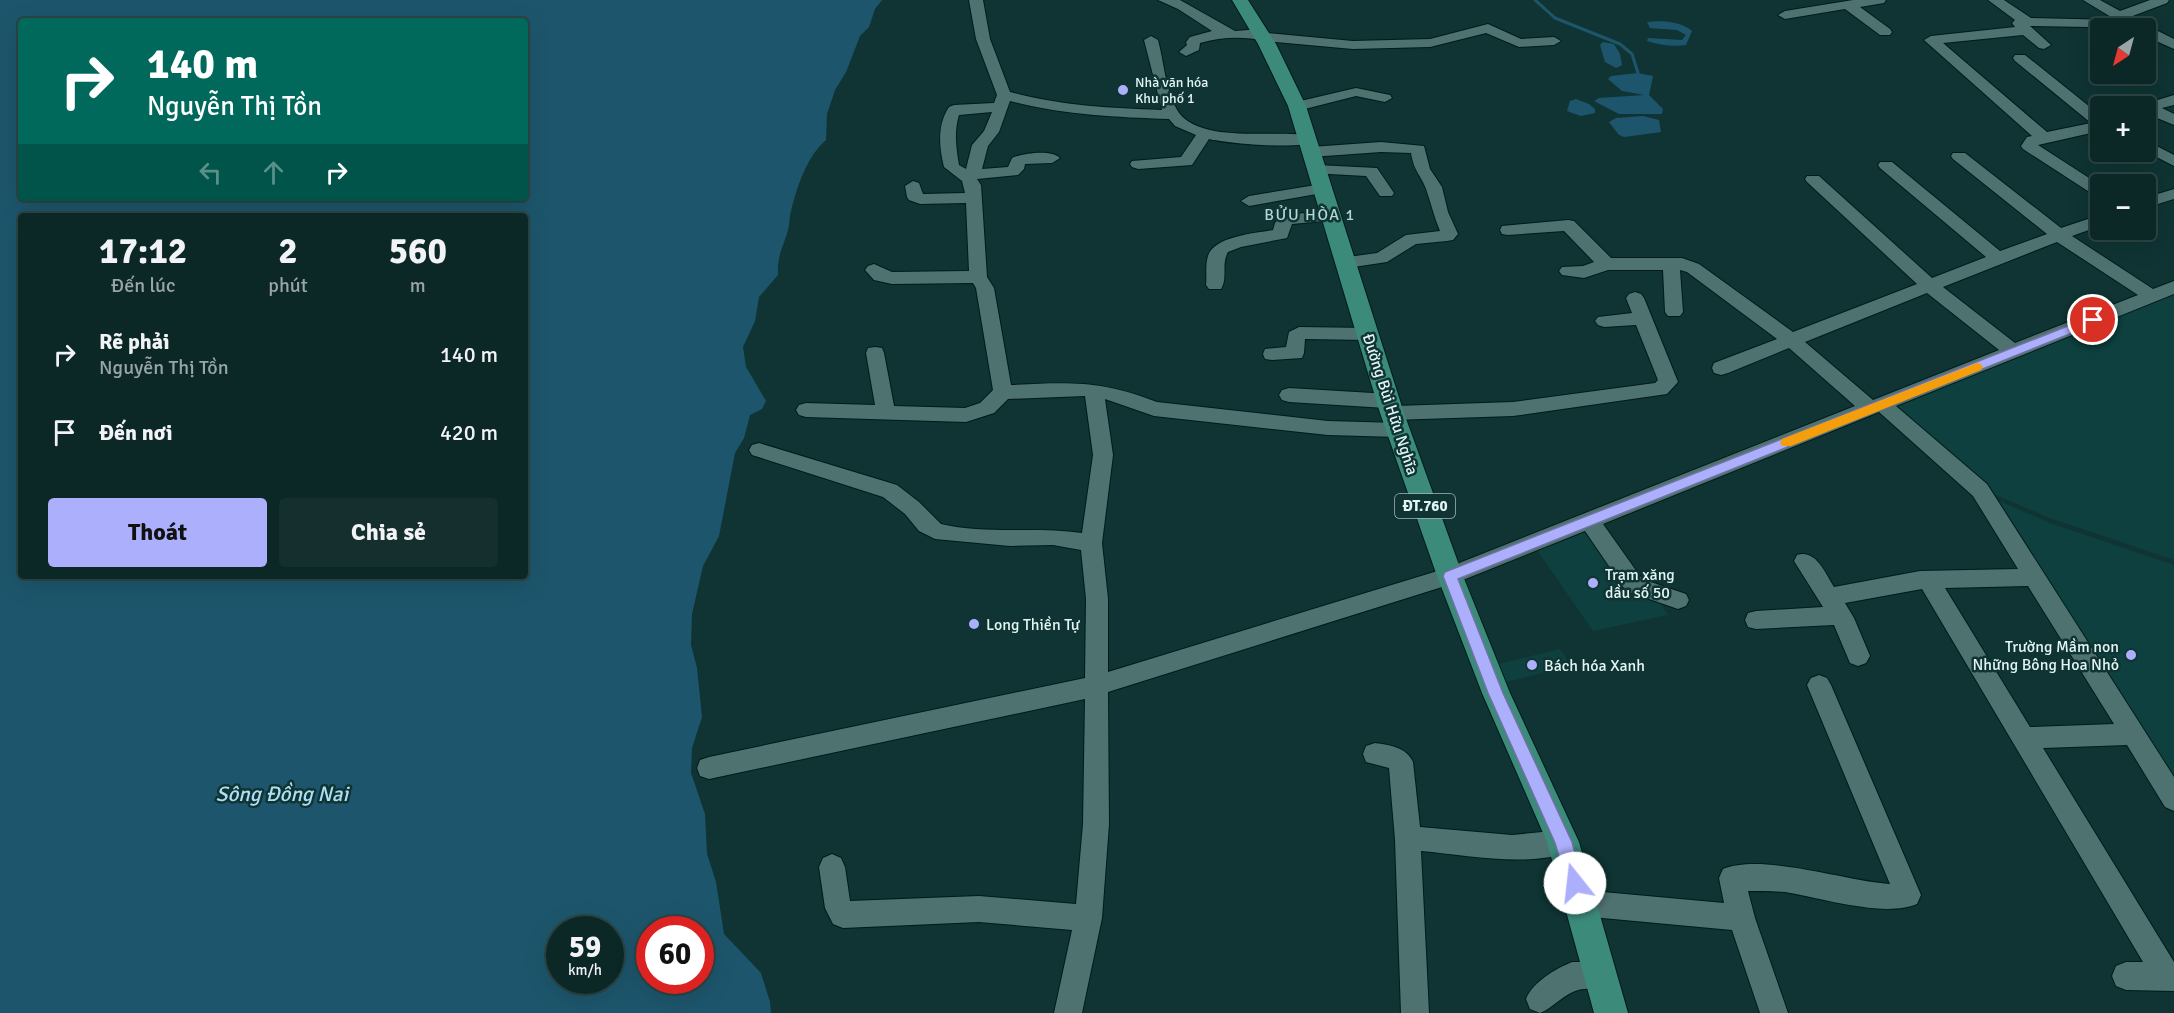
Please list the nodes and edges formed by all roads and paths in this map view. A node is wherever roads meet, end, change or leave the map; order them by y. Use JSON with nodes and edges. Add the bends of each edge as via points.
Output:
{"nodes":[{"id":1,"x":976,"y":0,"type":"edge"},
{"id":2,"x":1165,"y":0,"type":"edge"},
{"id":3,"x":1240,"y":0,"type":"edge"},
{"id":4,"x":1810,"y":0,"type":"edge"},
{"id":5,"x":1879,"y":0,"type":"edge"},
{"id":6,"x":1995,"y":0,"type":"edge"},
{"id":7,"x":2090,"y":0,"type":"edge"},
{"id":8,"x":2162,"y":0,"type":"edge"},
{"id":9,"x":1848,"y":5,"type":"junction"},
{"id":10,"x":1824,"y":9,"type":"junction"},
{"id":11,"x":1785,"y":15,"type":"dead end"},
{"id":12,"x":2120,"y":16,"type":"junction"},
{"id":13,"x":2124,"y":18,"type":"edge"},
{"id":14,"x":2027,"y":26,"type":"junction"},
{"id":15,"x":2090,"y":27,"type":"edge"},
{"id":16,"x":1225,"y":32,"type":"junction"},
{"id":17,"x":1885,"y":32,"type":"dead end"},
{"id":18,"x":1262,"y":35,"type":"junction"},
{"id":19,"x":2156,"y":36,"type":"edge"},
{"id":20,"x":1151,"y":40,"type":"dead end"},
{"id":21,"x":1554,"y":41,"type":"dead end"},
{"id":22,"x":2044,"y":45,"type":"dead end"},
{"id":23,"x":2174,"y":45,"type":"edge"},
{"id":24,"x":1186,"y":52,"type":"dead end"},
{"id":25,"x":2020,"y":58,"type":"dead end"},
{"id":26,"x":1385,"y":98,"type":"dead end"},
{"id":27,"x":2174,"y":100,"type":"edge"},
{"id":28,"x":1002,"y":101,"type":"junction"},
{"id":29,"x":2156,"y":104,"type":"edge"},
{"id":30,"x":1297,"y":106,"type":"junction"},
{"id":31,"x":2156,"y":112,"type":"edge"},
{"id":32,"x":1172,"y":115,"type":"junction"},
{"id":33,"x":2090,"y":116,"type":"edge"},
{"id":34,"x":2174,"y":120,"type":"edge"},
{"id":35,"x":2090,"y":126,"type":"edge"},
{"id":36,"x":1369,"y":130,"type":"dead end"},
{"id":37,"x":1205,"y":134,"type":"junction"},
{"id":38,"x":2043,"y":137,"type":"junction"},
{"id":39,"x":1364,"y":148,"type":"junction"},
{"id":40,"x":2156,"y":151,"type":"edge"},
{"id":41,"x":1959,"y":156,"type":"dead end"},
{"id":42,"x":1052,"y":158,"type":"dead end"},
{"id":43,"x":2174,"y":161,"type":"edge"},
{"id":44,"x":1314,"y":163,"type":"junction"},
{"id":45,"x":1138,"y":164,"type":"dead end"},
{"id":46,"x":1886,"y":165,"type":"dead end"},
{"id":47,"x":971,"y":176,"type":"junction"},
{"id":48,"x":1813,"y":179,"type":"dead end"},
{"id":49,"x":913,"y":186,"type":"dead end"},
{"id":50,"x":2090,"y":186,"type":"edge"},
{"id":51,"x":1386,"y":193,"type":"dead end"},
{"id":52,"x":2174,"y":194,"type":"edge"},
{"id":53,"x":973,"y":198,"type":"junction"},
{"id":54,"x":2156,"y":200,"type":"edge"},
{"id":55,"x":1250,"y":201,"type":"dead end"},
{"id":56,"x":1330,"y":216,"type":"junction"},
{"id":57,"x":2090,"y":224,"type":"edge"},
{"id":58,"x":1508,"y":230,"type":"dead end"},
{"id":59,"x":2060,"y":236,"type":"junction"},
{"id":60,"x":1998,"y":258,"type":"junction"},
{"id":61,"x":1347,"y":262,"type":"junction"},
{"id":62,"x":1606,"y":264,"type":"junction"},
{"id":63,"x":1671,"y":265,"type":"junction"},
{"id":64,"x":874,"y":270,"type":"dead end"},
{"id":65,"x":1568,"y":271,"type":"dead end"},
{"id":66,"x":978,"y":277,"type":"junction"},
{"id":67,"x":1215,"y":285,"type":"dead end"},
{"id":68,"x":1929,"y":285,"type":"junction"},
{"id":69,"x":2174,"y":287,"type":"edge"},
{"id":70,"x":2152,"y":296,"type":"junction"},
{"id":71,"x":1635,"y":298,"type":"dead end"},
{"id":72,"x":1674,"y":312,"type":"dead end"},
{"id":73,"x":1643,"y":318,"type":"junction"},
{"id":74,"x":1604,"y":321,"type":"dead end"},
{"id":75,"x":1368,"y":334,"type":"junction"},
{"id":76,"x":1791,"y":340,"type":"junction"},
{"id":77,"x":2014,"y":352,"type":"junction"},
{"id":78,"x":875,"y":353,"type":"dead end"},
{"id":79,"x":1272,"y":354,"type":"dead end"},
{"id":80,"x":1721,"y":368,"type":"dead end"},
{"id":81,"x":1094,"y":390,"type":"junction"},
{"id":82,"x":1003,"y":392,"type":"junction"},
{"id":83,"x":1289,"y":395,"type":"dead end"},
{"id":84,"x":1877,"y":407,"type":"junction"},
{"id":85,"x":806,"y":410,"type":"dead end"},
{"id":86,"x":886,"y":412,"type":"junction"},
{"id":87,"x":1393,"y":415,"type":"junction"},
{"id":88,"x":759,"y":450,"type":"dead end"},
{"id":89,"x":1589,"y":521,"type":"junction"},
{"id":90,"x":1091,"y":543,"type":"junction"},
{"id":91,"x":1805,"y":561,"type":"dead end"},
{"id":92,"x":1450,"y":576,"type":"junction"},
{"id":93,"x":2034,"y":578,"type":"junction"},
{"id":94,"x":1928,"y":580,"type":"junction"},
{"id":95,"x":1678,"y":600,"type":"dead end"},
{"id":96,"x":1835,"y":606,"type":"junction"},
{"id":97,"x":1756,"y":620,"type":"dead end"},
{"id":98,"x":1858,"y":656,"type":"dead end"},
{"id":99,"x":1819,"y":685,"type":"dead end"},
{"id":100,"x":1096,"y":686,"type":"junction"},
{"id":101,"x":2133,"y":734,"type":"junction"},
{"id":102,"x":2023,"y":738,"type":"junction"},
{"id":103,"x":1375,"y":754,"type":"dead end"},
{"id":104,"x":709,"y":768,"type":"dead end"},
{"id":105,"x":2174,"y":799,"type":"edge"},
{"id":106,"x":1408,"y":840,"type":"junction"},
{"id":107,"x":1563,"y":842,"type":"junction"},
{"id":108,"x":831,"y":867,"type":"dead end"},
{"id":109,"x":1581,"y":903,"type":"junction"},
{"id":110,"x":1088,"y":918,"type":"junction"},
{"id":111,"x":1741,"y":918,"type":"junction"},
{"id":112,"x":1602,"y":976,"type":"junction"},
{"id":113,"x":2126,"y":976,"type":"dead end"},
{"id":114,"x":2171,"y":977,"type":"edge"},
{"id":115,"x":1540,"y":999,"type":"dead end"},
{"id":116,"x":1068,"y":1013,"type":"edge"},
{"id":117,"x":1415,"y":1013,"type":"edge"},
{"id":118,"x":1611,"y":1013,"type":"edge"},
{"id":119,"x":1774,"y":1013,"type":"edge"}],
"edges":[{"from":1,"to":28,"type":"street"},
{"from":2,"to":16,"type":"street","via":[[1179,4]]},
{"from":3,"to":18,"type":"main road","name":"Đường Bùi Hữu Nghĩa","number":"ĐT.760"},
{"from":4,"to":10,"type":"street"},
{"from":5,"to":9,"type":"street"},
{"from":6,"to":14,"type":"street"},
{"from":7,"to":12,"type":"street"},
{"from":8,"to":12,"type":"street"},
{"from":9,"to":10,"type":"street"},
{"from":9,"to":17,"type":"street"},
{"from":10,"to":11,"type":"street"},
{"from":12,"to":13,"type":"street"},
{"from":14,"to":15,"type":"street"},
{"from":14,"to":22,"type":"street"},
{"from":14,"to":38,"type":"street","via":[[1931,40]]},
{"from":16,"to":18,"type":"street"},
{"from":16,"to":24,"type":"street","via":[[1195,40],[1194,47]]},
{"from":18,"to":21,"type":"street","via":[[1353,45],[1430,43],[1488,28],[1519,43]]},
{"from":18,"to":30,"type":"main road","name":"Đường Bùi Hữu Nghĩa","number":"ĐT.760"},
{"from":19,"to":23,"type":"street"},
{"from":20,"to":32,"type":"street"},
{"from":25,"to":33,"type":"street"},
{"from":26,"to":30,"type":"street","via":[[1353,93]]},
{"from":27,"to":29,"type":"street"},
{"from":28,"to":32,"type":"street","via":[[1089,112]]},
{"from":28,"to":47,"type":"street","via":[[991,132],[980,145]]},
{"from":28,"to":47,"type":"street","via":[[959,108],[950,114],[950,164],[954,170]]},
{"from":30,"to":44,"type":"main road","name":"Đường Bùi Hữu Nghĩa","number":"ĐT.760"},
{"from":31,"to":34,"type":"street"},
{"from":32,"to":37,"type":"street"},
{"from":35,"to":38,"type":"street"},
{"from":36,"to":39,"type":"street"},
{"from":37,"to":44,"type":"street"},
{"from":37,"to":45,"type":"street","via":[[1186,162]]},
{"from":38,"to":50,"type":"street","via":[[2029,143],[2031,149]]},
{"from":39,"to":44,"type":"street"},
{"from":39,"to":61,"type":"street","via":[[1418,148],[1422,169],[1434,187],[1450,234],[1410,240],[1376,260]]},
{"from":40,"to":43,"type":"street"},
{"from":41,"to":59,"type":"street"},
{"from":42,"to":47,"type":"street","via":[[1022,159],[1012,172]]},
{"from":44,"to":51,"type":"street","via":[[1371,171]]},
{"from":44,"to":55,"type":"street"},
{"from":44,"to":56,"type":"main road","name":"Đường Bùi Hữu Nghĩa","number":"ĐT.760"},
{"from":46,"to":60,"type":"street"},
{"from":47,"to":53,"type":"street"},
{"from":48,"to":68,"type":"street"},
{"from":49,"to":53,"type":"street","via":[[915,197],[920,199]]},
{"from":52,"to":54,"type":"street"},
{"from":53,"to":66,"type":"street"},
{"from":56,"to":61,"type":"main road","name":"Đường Bùi Hữu Nghĩa","number":"ĐT.760"},
{"from":56,"to":67,"type":"street","via":[[1288,219],[1281,234],[1223,247],[1218,253]]},
{"from":57,"to":59,"type":"street"},
{"from":58,"to":62,"type":"street","via":[[1570,225]]},
{"from":59,"to":60,"type":"street"},
{"from":59,"to":70,"type":"street"},
{"from":60,"to":68,"type":"street"},
{"from":61,"to":75,"type":"main road","name":"Đường Bùi Hữu Nghĩa","number":"ĐT.760"},
{"from":62,"to":63,"type":"street"},
{"from":62,"to":65,"type":"street","via":[[1584,272]]},
{"from":63,"to":72,"type":"street"},
{"from":63,"to":76,"type":"street","via":[[1693,268]]},
{"from":64,"to":66,"type":"street","via":[[880,276],[892,278]]},
{"from":66,"to":82,"type":"street","via":[[985,288]]},
{"from":68,"to":76,"type":"street"},
{"from":68,"to":77,"type":"street"},
{"from":69,"to":70,"type":"street"},
{"from":70,"to":77,"type":"street"},
{"from":71,"to":73,"type":"street"},
{"from":73,"to":74,"type":"street"},
{"from":73,"to":87,"type":"street","via":[[1668,382],[1660,389],[1513,409]]},
{"from":75,"to":79,"type":"street","via":[[1299,333],[1294,353]]},
{"from":75,"to":87,"type":"main road","name":"Đường Bùi Hữu Nghĩa","number":"ĐT.760"},
{"from":76,"to":80,"type":"street"},
{"from":76,"to":84,"type":"street"},
{"from":77,"to":84,"type":"street"},
{"from":78,"to":86,"type":"street"},
{"from":81,"to":82,"type":"street"},
{"from":81,"to":87,"type":"street","via":[[1154,408],[1328,428]]},
{"from":81,"to":90,"type":"street","via":[[1103,455]]},
{"from":82,"to":86,"type":"street","via":[[987,408],[966,415]]},
{"from":83,"to":87,"type":"street"},
{"from":84,"to":89,"type":"street"},
{"from":84,"to":93,"type":"street","via":[[1980,490]]},
{"from":85,"to":86,"type":"street"},
{"from":87,"to":92,"type":"main road","name":"Đường Bùi Hữu Nghĩa","number":"ĐT.760"},
{"from":88,"to":90,"type":"street","via":[[890,491],[935,531],[1010,538],[1053,537]]},
{"from":89,"to":92,"type":"street"},
{"from":89,"to":95,"type":"street","via":[[1634,585]]},
{"from":90,"to":100,"type":"street","via":[[1097,581]]},
{"from":91,"to":96,"type":"street"},
{"from":92,"to":100,"type":"street"},
{"from":92,"to":107,"type":"main road","name":"Đường Bùi Hữu Nghĩa","number":"ĐT.760","via":[[1496,693]]},
{"from":93,"to":94,"type":"street"},
{"from":93,"to":101,"type":"street"},
{"from":94,"to":96,"type":"street"},
{"from":94,"to":102,"type":"street"},
{"from":96,"to":97,"type":"street"},
{"from":96,"to":98,"type":"street"},
{"from":99,"to":111,"type":"street","via":[[1908,895],[1888,897],[1782,879],[1732,878]]},
{"from":100,"to":104,"type":"street"},
{"from":100,"to":110,"type":"street","via":[[1096,824]]},
{"from":101,"to":102,"type":"street"},
{"from":101,"to":105,"type":"street"},
{"from":102,"to":114,"type":"street"},
{"from":103,"to":106,"type":"street","via":[[1401,762]]},
{"from":106,"to":107,"type":"street","via":[[1512,847]]},
{"from":106,"to":117,"type":"street"},
{"from":107,"to":109,"type":"main road","name":"Đường Bùi Hữu Nghĩa","number":"ĐT.760"},
{"from":108,"to":110,"type":"street","via":[[838,908],[843,915],[979,909]]},
{"from":109,"to":111,"type":"street"},
{"from":109,"to":112,"type":"main road","name":"Đường Bùi Hữu Nghĩa","number":"ĐT.760"},
{"from":110,"to":116,"type":"street"},
{"from":111,"to":119,"type":"street"},
{"from":112,"to":115,"type":"street","via":[[1572,976]]},
{"from":112,"to":118,"type":"main road","name":"Đường Bùi Hữu Nghĩa","number":"ĐT.760"},
{"from":113,"to":114,"type":"street"}]}
